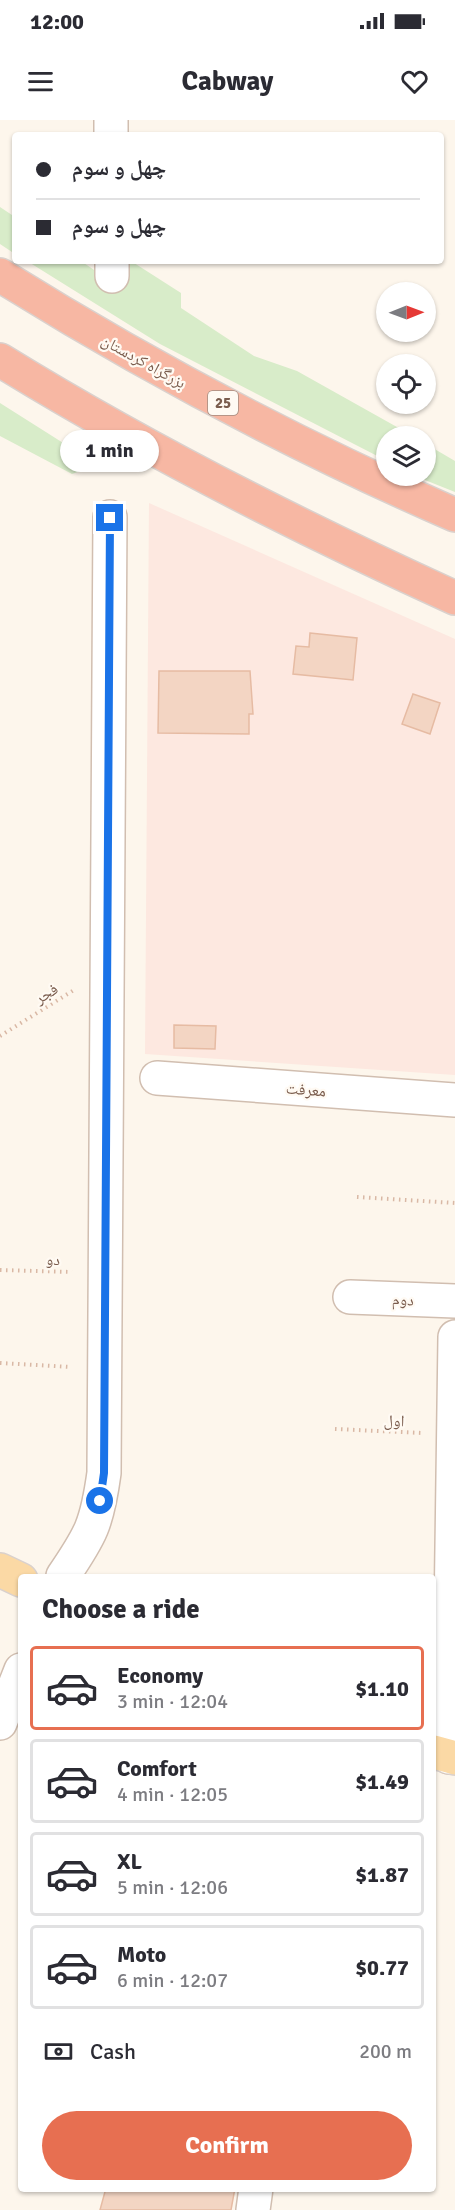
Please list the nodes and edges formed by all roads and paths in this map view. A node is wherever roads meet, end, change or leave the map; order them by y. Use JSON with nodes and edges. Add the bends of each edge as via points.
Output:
{"nodes":[{"id":1,"x":0,"y":275,"type":"edge"},
{"id":2,"x":0,"y":360,"type":"edge"},
{"id":3,"x":455,"y":515,"type":"edge"},
{"id":4,"x":110,"y":518,"type":"dead end"},
{"id":5,"x":455,"y":598,"type":"edge"},
{"id":6,"x":105,"y":971,"type":"junction"},
{"id":7,"x":0,"y":1036,"type":"edge"},
{"id":8,"x":157,"y":1078,"type":"dead end"},
{"id":9,"x":455,"y":1100,"type":"edge"},
{"id":10,"x":357,"y":1197,"type":"dead end"},
{"id":11,"x":455,"y":1203,"type":"edge"},
{"id":12,"x":0,"y":1270,"type":"edge"},
{"id":13,"x":106,"y":1273,"type":"junction"},
{"id":14,"x":350,"y":1297,"type":"dead end"},
{"id":15,"x":455,"y":1301,"type":"edge"},
{"id":16,"x":455,"y":1337,"type":"edge"},
{"id":17,"x":0,"y":1363,"type":"edge"},
{"id":18,"x":105,"y":1369,"type":"junction"},
{"id":19,"x":335,"y":1429,"type":"dead end"},
{"id":20,"x":453,"y":1434,"type":"junction"},
{"id":21,"x":0,"y":1570,"type":"edge"},
{"id":22,"x":64,"y":1574,"type":"edge"},
{"id":23,"x":18,"y":1579,"type":"edge"},
{"id":24,"x":18,"y":1678,"type":"edge"},
{"id":25,"x":0,"y":1723,"type":"edge"},
{"id":26,"x":446,"y":1756,"type":"edge"},
{"id":27,"x":255,"y":2192,"type":"edge"},
{"id":28,"x":253,"y":2210,"type":"edge"}],
"edges":[{"from":1,"to":3,"type":"highway","name":"بزرگراه کردستان","number":"25","via":[[110,343],[309,449]]},
{"from":2,"to":5,"type":"highway","via":[[168,457],[349,550]]},
{"from":4,"to":6,"type":"street"},
{"from":6,"to":7,"type":"path","name":"فجر"},
{"from":6,"to":13,"type":"street"},
{"from":8,"to":9,"type":"street","name":"معرفت"},
{"from":10,"to":11,"type":"path"},
{"from":12,"to":13,"type":"path","name":"دو"},
{"from":13,"to":18,"type":"street"},
{"from":14,"to":15,"type":"street","name":"دوم"},
{"from":16,"to":20,"type":"street"},
{"from":17,"to":18,"type":"path"},
{"from":18,"to":22,"type":"street","via":[[100,1501],[90,1537]]},
{"from":19,"to":20,"type":"path","name":"اول"},
{"from":20,"to":26,"type":"street"},
{"from":21,"to":23,"type":"main road"},
{"from":24,"to":25,"type":"street"},
{"from":27,"to":28,"type":"street"}]}
